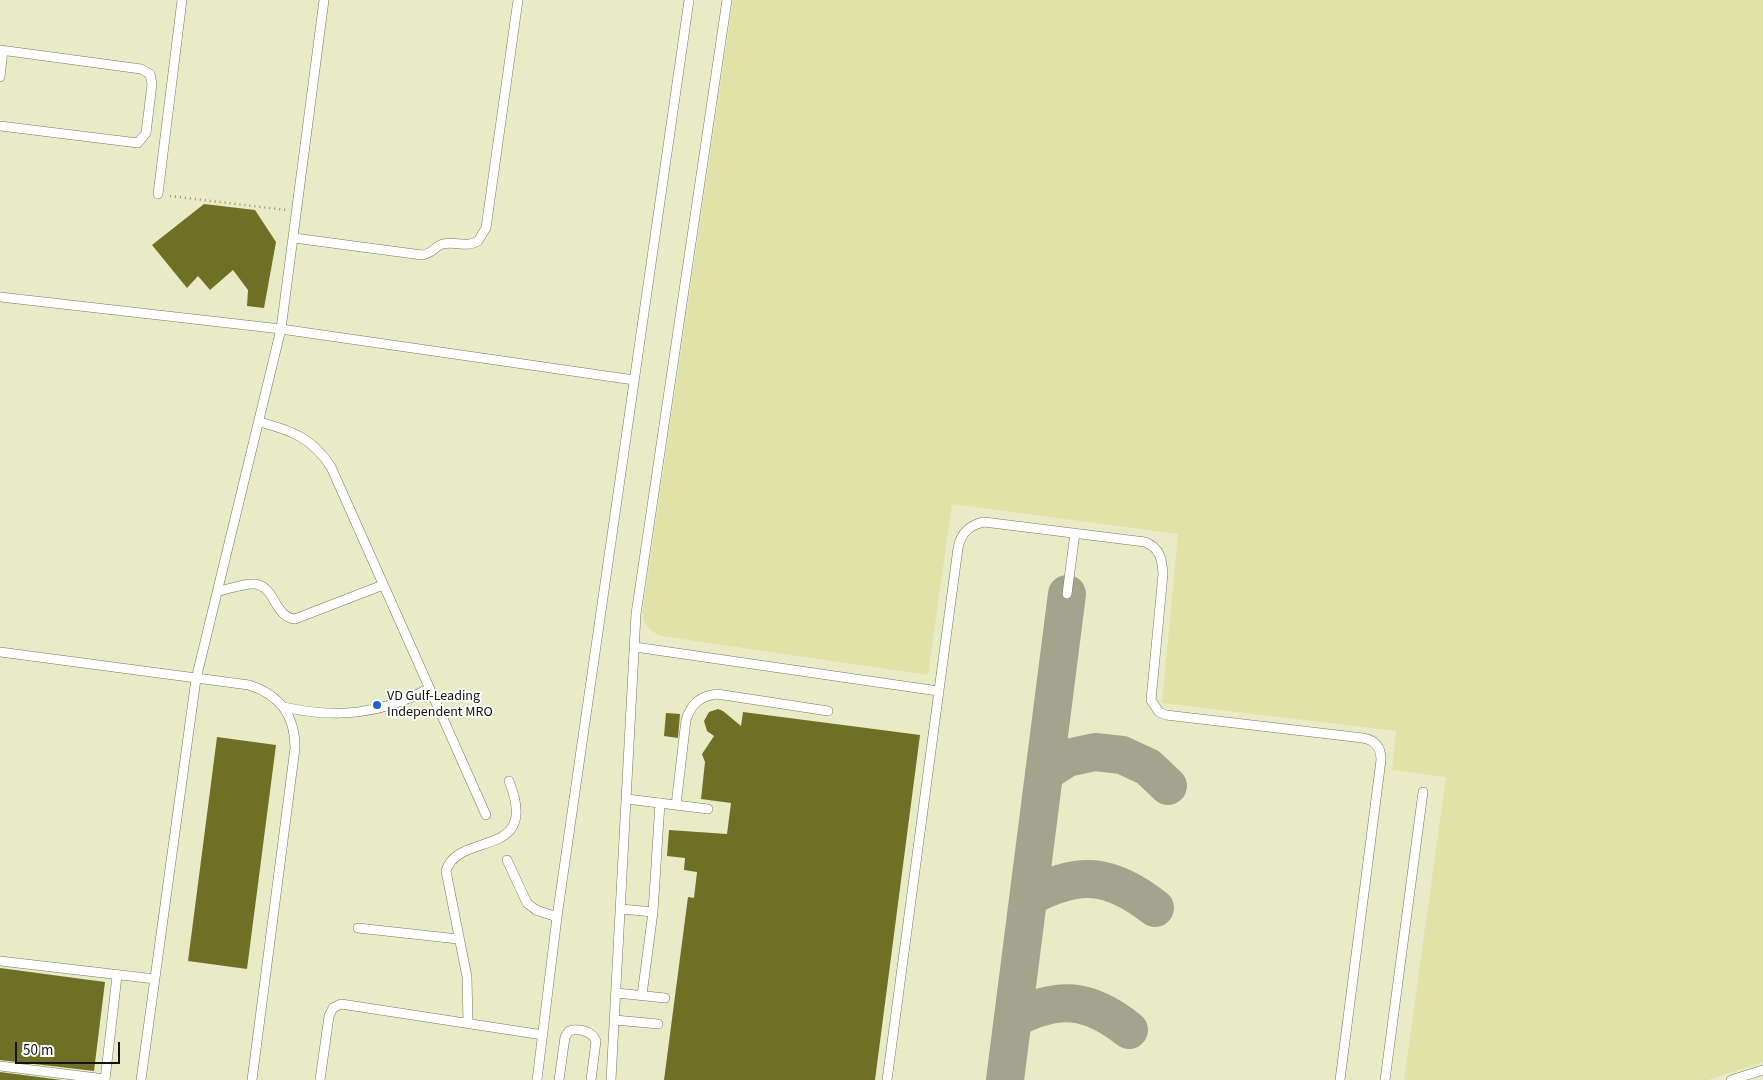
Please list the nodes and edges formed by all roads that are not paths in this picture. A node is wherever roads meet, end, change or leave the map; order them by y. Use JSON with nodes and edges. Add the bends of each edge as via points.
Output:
{"nodes":[{"id":1,"x":182,"y":0,"type":"edge"},
{"id":2,"x":324,"y":0,"type":"edge"},
{"id":3,"x":518,"y":0,"type":"edge"},
{"id":4,"x":689,"y":0,"type":"edge"},
{"id":5,"x":727,"y":0,"type":"edge"},
{"id":6,"x":2,"y":50,"type":"edge"},
{"id":7,"x":0,"y":77,"type":"edge"},
{"id":8,"x":0,"y":126,"type":"edge"},
{"id":9,"x":158,"y":194,"type":"road end"},
{"id":10,"x":294,"y":238,"type":"junction"},
{"id":11,"x":0,"y":297,"type":"edge"},
{"id":12,"x":281,"y":329,"type":"junction"},
{"id":13,"x":634,"y":380,"type":"junction"},
{"id":14,"x":260,"y":422,"type":"junction"},
{"id":15,"x":1075,"y":533,"type":"junction"},
{"id":16,"x":383,"y":585,"type":"junction"},
{"id":17,"x":219,"y":591,"type":"junction"},
{"id":18,"x":1066,"y":594,"type":"dead end"},
{"id":19,"x":635,"y":647,"type":"junction"},
{"id":20,"x":0,"y":652,"type":"edge"},
{"id":21,"x":196,"y":679,"type":"junction"},
{"id":22,"x":428,"y":688,"type":"junction"},
{"id":23,"x":938,"y":691,"type":"junction"},
{"id":24,"x":284,"y":707,"type":"junction"},
{"id":25,"x":828,"y":710,"type":"dead end"},
{"id":26,"x":509,"y":781,"type":"dead end"},
{"id":27,"x":1423,"y":792,"type":"dead end"},
{"id":28,"x":627,"y":799,"type":"junction"},
{"id":29,"x":660,"y":804,"type":"junction"},
{"id":30,"x":676,"y":805,"type":"junction"},
{"id":31,"x":708,"y":809,"type":"dead end"},
{"id":32,"x":486,"y":815,"type":"dead end"},
{"id":33,"x":507,"y":860,"type":"dead end"},
{"id":34,"x":621,"y":909,"type":"junction"},
{"id":35,"x":653,"y":912,"type":"junction"},
{"id":36,"x":558,"y":917,"type":"junction"},
{"id":37,"x":358,"y":928,"type":"dead end"},
{"id":38,"x":458,"y":939,"type":"junction"},
{"id":39,"x":0,"y":961,"type":"edge"},
{"id":40,"x":117,"y":976,"type":"junction"},
{"id":41,"x":155,"y":979,"type":"junction"},
{"id":42,"x":616,"y":993,"type":"junction"},
{"id":43,"x":642,"y":995,"type":"junction"},
{"id":44,"x":665,"y":998,"type":"dead end"},
{"id":45,"x":615,"y":1020,"type":"junction"},
{"id":46,"x":468,"y":1024,"type":"junction"},
{"id":47,"x":658,"y":1024,"type":"dead end"},
{"id":48,"x":543,"y":1035,"type":"junction"},
{"id":49,"x":0,"y":1066,"type":"edge"},
{"id":50,"x":1763,"y":1070,"type":"edge"},
{"id":51,"x":105,"y":1080,"type":"edge"},
{"id":52,"x":141,"y":1080,"type":"edge"},
{"id":53,"x":252,"y":1080,"type":"edge"},
{"id":54,"x":320,"y":1080,"type":"edge"},
{"id":55,"x":537,"y":1080,"type":"edge"},
{"id":56,"x":559,"y":1080,"type":"edge"},
{"id":57,"x":591,"y":1080,"type":"edge"},
{"id":58,"x":611,"y":1080,"type":"edge"},
{"id":59,"x":887,"y":1080,"type":"edge"},
{"id":60,"x":1340,"y":1080,"type":"edge"},
{"id":61,"x":1385,"y":1080,"type":"edge"},
{"id":62,"x":1731,"y":1080,"type":"edge"}],
"edges":[{"from":1,"to":9,"type":"lane"},
{"from":2,"to":10,"type":"lane"},
{"from":3,"to":10,"type":"lane","via":[[486,228],[478,241],[464,246],[442,244],[422,255]]},
{"from":4,"to":13,"type":"lane"},
{"from":5,"to":19,"type":"lane","via":[[640,586]]},
{"from":6,"to":7,"type":"lane"},
{"from":6,"to":8,"type":"lane","via":[[142,69],[150,74],[152,84],[146,133],[138,143]]},
{"from":10,"to":12,"type":"lane"},
{"from":11,"to":12,"type":"lane"},
{"from":12,"to":13,"type":"lane"},
{"from":12,"to":14,"type":"lane"},
{"from":13,"to":36,"type":"lane"},
{"from":14,"to":16,"type":"lane","via":[[300,435],[323,454]]},
{"from":14,"to":17,"type":"lane"},
{"from":15,"to":18,"type":"lane"},
{"from":15,"to":23,"type":"lane","via":[[984,522],[964,533],[958,548]]},
{"from":15,"to":60,"type":"lane","via":[[1145,542],[1160,553],[1163,574],[1151,692],[1151,700],[1159,712],[1363,738],[1378,747],[1380,760]]},
{"from":16,"to":17,"type":"lane","via":[[296,619],[282,614],[261,586],[247,585]]},
{"from":16,"to":22,"type":"lane"},
{"from":17,"to":21,"type":"lane"},
{"from":19,"to":23,"type":"lane"},
{"from":19,"to":28,"type":"lane"},
{"from":20,"to":21,"type":"lane"},
{"from":21,"to":24,"type":"lane","via":[[249,685],[263,690]]},
{"from":21,"to":41,"type":"lane"},
{"from":22,"to":24,"type":"lane","via":[[394,704],[358,713],[321,714]]},
{"from":22,"to":32,"type":"lane"},
{"from":23,"to":59,"type":"lane"},
{"from":24,"to":53,"type":"lane","via":[[293,726],[294,748]]},
{"from":25,"to":30,"type":"lane","via":[[717,694],[700,699],[688,712],[686,720]]},
{"from":26,"to":38,"type":"lane","via":[[518,808],[514,824],[502,836],[457,856],[447,865],[446,877]]},
{"from":27,"to":61,"type":"lane"},
{"from":28,"to":29,"type":"lane"},
{"from":28,"to":34,"type":"lane"},
{"from":29,"to":30,"type":"lane"},
{"from":29,"to":35,"type":"lane"},
{"from":30,"to":31,"type":"lane"},
{"from":33,"to":36,"type":"lane","via":[[527,903],[536,910]]},
{"from":34,"to":35,"type":"lane"},
{"from":34,"to":42,"type":"lane"},
{"from":35,"to":43,"type":"lane"},
{"from":36,"to":48,"type":"lane"},
{"from":37,"to":38,"type":"lane"},
{"from":38,"to":46,"type":"lane","via":[[468,988]]},
{"from":39,"to":40,"type":"lane"},
{"from":40,"to":41,"type":"lane"},
{"from":40,"to":51,"type":"lane"},
{"from":41,"to":52,"type":"lane"},
{"from":42,"to":43,"type":"lane"},
{"from":42,"to":45,"type":"lane"},
{"from":43,"to":44,"type":"lane"},
{"from":45,"to":47,"type":"lane"},
{"from":45,"to":58,"type":"lane"},
{"from":46,"to":48,"type":"lane"},
{"from":46,"to":54,"type":"lane","via":[[341,1004],[333,1008],[329,1016]]},
{"from":48,"to":55,"type":"lane"},
{"from":49,"to":51,"type":"lane"},
{"from":50,"to":62,"type":"lane"},
{"from":56,"to":57,"type":"lane","via":[[564,1037],[569,1031],[576,1030],[589,1033],[596,1041]]}]}
